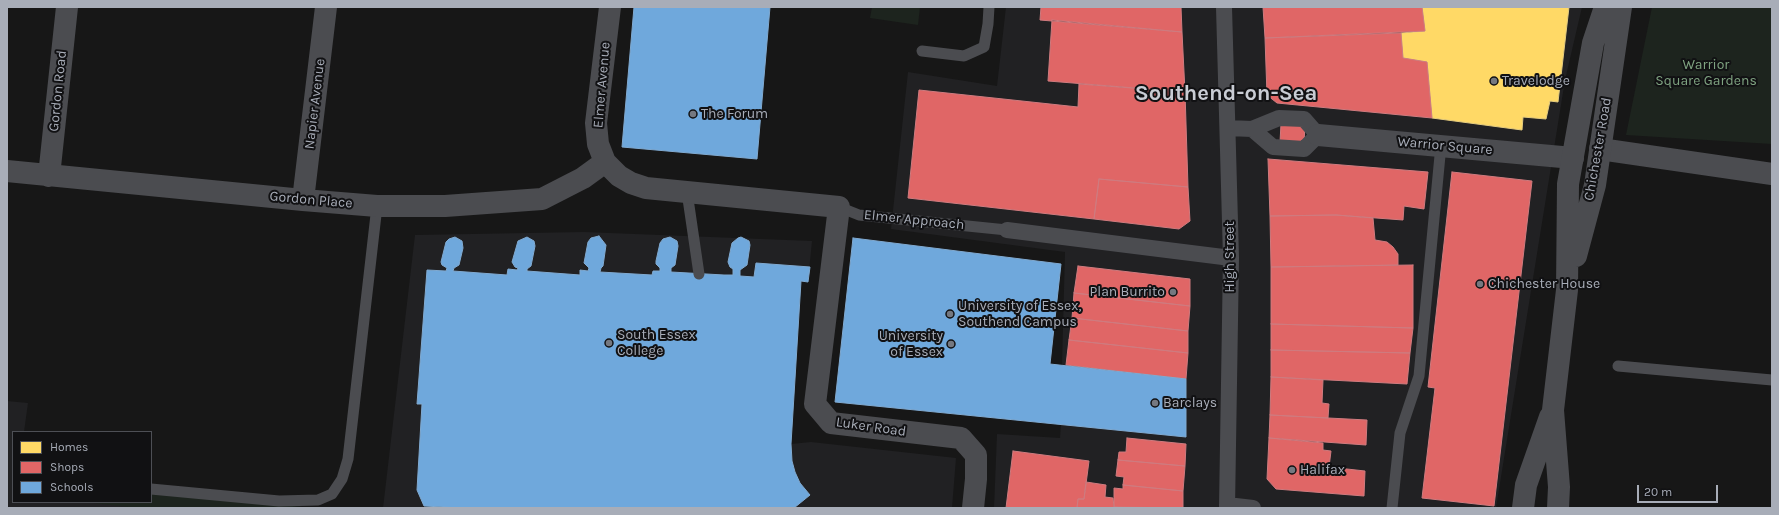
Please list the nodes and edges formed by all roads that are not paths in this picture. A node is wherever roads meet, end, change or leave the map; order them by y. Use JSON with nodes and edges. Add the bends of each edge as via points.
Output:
{"nodes":[{"id":1,"x":67,"y":7,"type":"edge"},
{"id":2,"x":326,"y":7,"type":"edge"},
{"id":3,"x":610,"y":7,"type":"edge"},
{"id":4,"x":988,"y":7,"type":"edge"},
{"id":5,"x":1224,"y":7,"type":"edge"},
{"id":6,"x":1605,"y":7,"type":"edge"},
{"id":7,"x":1621,"y":7,"type":"edge"},
{"id":8,"x":922,"y":51,"type":"dead end"},
{"id":9,"x":1228,"y":128,"type":"junction"},
{"id":10,"x":1252,"y":130,"type":"junction"},
{"id":11,"x":1318,"y":135,"type":"junction"},
{"id":12,"x":1442,"y":145,"type":"junction"},
{"id":13,"x":1600,"y":149,"type":"junction"},
{"id":14,"x":1573,"y":158,"type":"junction"},
{"id":15,"x":605,"y":162,"type":"junction"},
{"id":16,"x":7,"y":172,"type":"edge"},
{"id":17,"x":1772,"y":174,"type":"edge"},
{"id":18,"x":49,"y":176,"type":"junction"},
{"id":19,"x":687,"y":192,"type":"junction"},
{"id":20,"x":303,"y":200,"type":"junction"},
{"id":21,"x":377,"y":206,"type":"junction"},
{"id":22,"x":839,"y":207,"type":"junction"},
{"id":23,"x":1007,"y":230,"type":"joint"},
{"id":24,"x":1231,"y":258,"type":"junction"},
{"id":25,"x":699,"y":274,"type":"dead end"},
{"id":26,"x":1567,"y":290,"type":"junction"},
{"id":27,"x":1618,"y":366,"type":"dead end"},
{"id":28,"x":1772,"y":380,"type":"edge"},
{"id":29,"x":1553,"y":410,"type":"junction"},
{"id":30,"x":152,"y":489,"type":"edge"},
{"id":31,"x":1227,"y":507,"type":"edge"},
{"id":32,"x":973,"y":508,"type":"edge"},
{"id":33,"x":1254,"y":508,"type":"edge"},
{"id":34,"x":1392,"y":508,"type":"edge"},
{"id":35,"x":1522,"y":508,"type":"edge"},
{"id":36,"x":1558,"y":508,"type":"edge"}],
"edges":[{"from":1,"to":18,"type":"street","name":"Gordon Road"},
{"from":2,"to":20,"type":"street","name":"Napier Avenue"},
{"from":3,"to":15,"type":"street","name":"Elmer Avenue","via":[[596,123],[598,144]]},
{"from":4,"to":8,"type":"lane","via":[[984,47],[964,56]]},
{"from":5,"to":9,"type":"street","name":"High Street"},
{"from":6,"to":14,"type":"street","name":"Chichester Road","via":[[1593,43]]},
{"from":7,"to":13,"type":"street","name":"Chichester Road"},
{"from":9,"to":10,"type":"street"},
{"from":9,"to":24,"type":"street","name":"High Street"},
{"from":10,"to":11,"type":"street","via":[[1279,118],[1304,120]]},
{"from":10,"to":11,"type":"street","via":[[1273,147],[1304,149]]},
{"from":11,"to":12,"type":"street","name":"Warrior Square"},
{"from":12,"to":14,"type":"street","name":"Warrior Square"},
{"from":12,"to":34,"type":"lane","via":[[1420,376],[1400,432]]},
{"from":13,"to":17,"type":"street"},
{"from":13,"to":26,"type":"street","name":"Chichester Road","via":[[1595,185]]},
{"from":14,"to":26,"type":"street","name":"Chichester Road","via":[[1568,184]]},
{"from":15,"to":19,"type":"street","name":"Elmer Approach","via":[[619,176],[631,183],[646,188]]},
{"from":15,"to":21,"type":"street","name":"Gordon Place","via":[[583,178],[542,199],[446,206]]},
{"from":16,"to":18,"type":"street","name":"Gordon Place"},
{"from":18,"to":20,"type":"street","name":"Gordon Place"},
{"from":19,"to":22,"type":"street","name":"Elmer Approach"},
{"from":19,"to":25,"type":"lane"},
{"from":20,"to":21,"type":"street","name":"Gordon Place"},
{"from":21,"to":30,"type":"lane","via":[[348,459],[342,480],[332,494],[318,500],[279,500]]},
{"from":22,"to":23,"type":"lane","name":"Elmer Approach","via":[[859,214]]},
{"from":22,"to":32,"type":"street","name":"Luker Road","via":[[815,404],[831,423],[961,438],[976,455]]},
{"from":23,"to":24,"type":"street","name":"Elmer Approach"},
{"from":24,"to":31,"type":"street","name":"High Street"},
{"from":26,"to":29,"type":"street","name":"Chichester Road"},
{"from":27,"to":28,"type":"lane"},
{"from":29,"to":35,"type":"street","name":"Chichester Road","via":[[1526,485]]},
{"from":29,"to":36,"type":"street","name":"Chichester Road","via":[[1559,487]]},
{"from":31,"to":33,"type":"street"}]}
